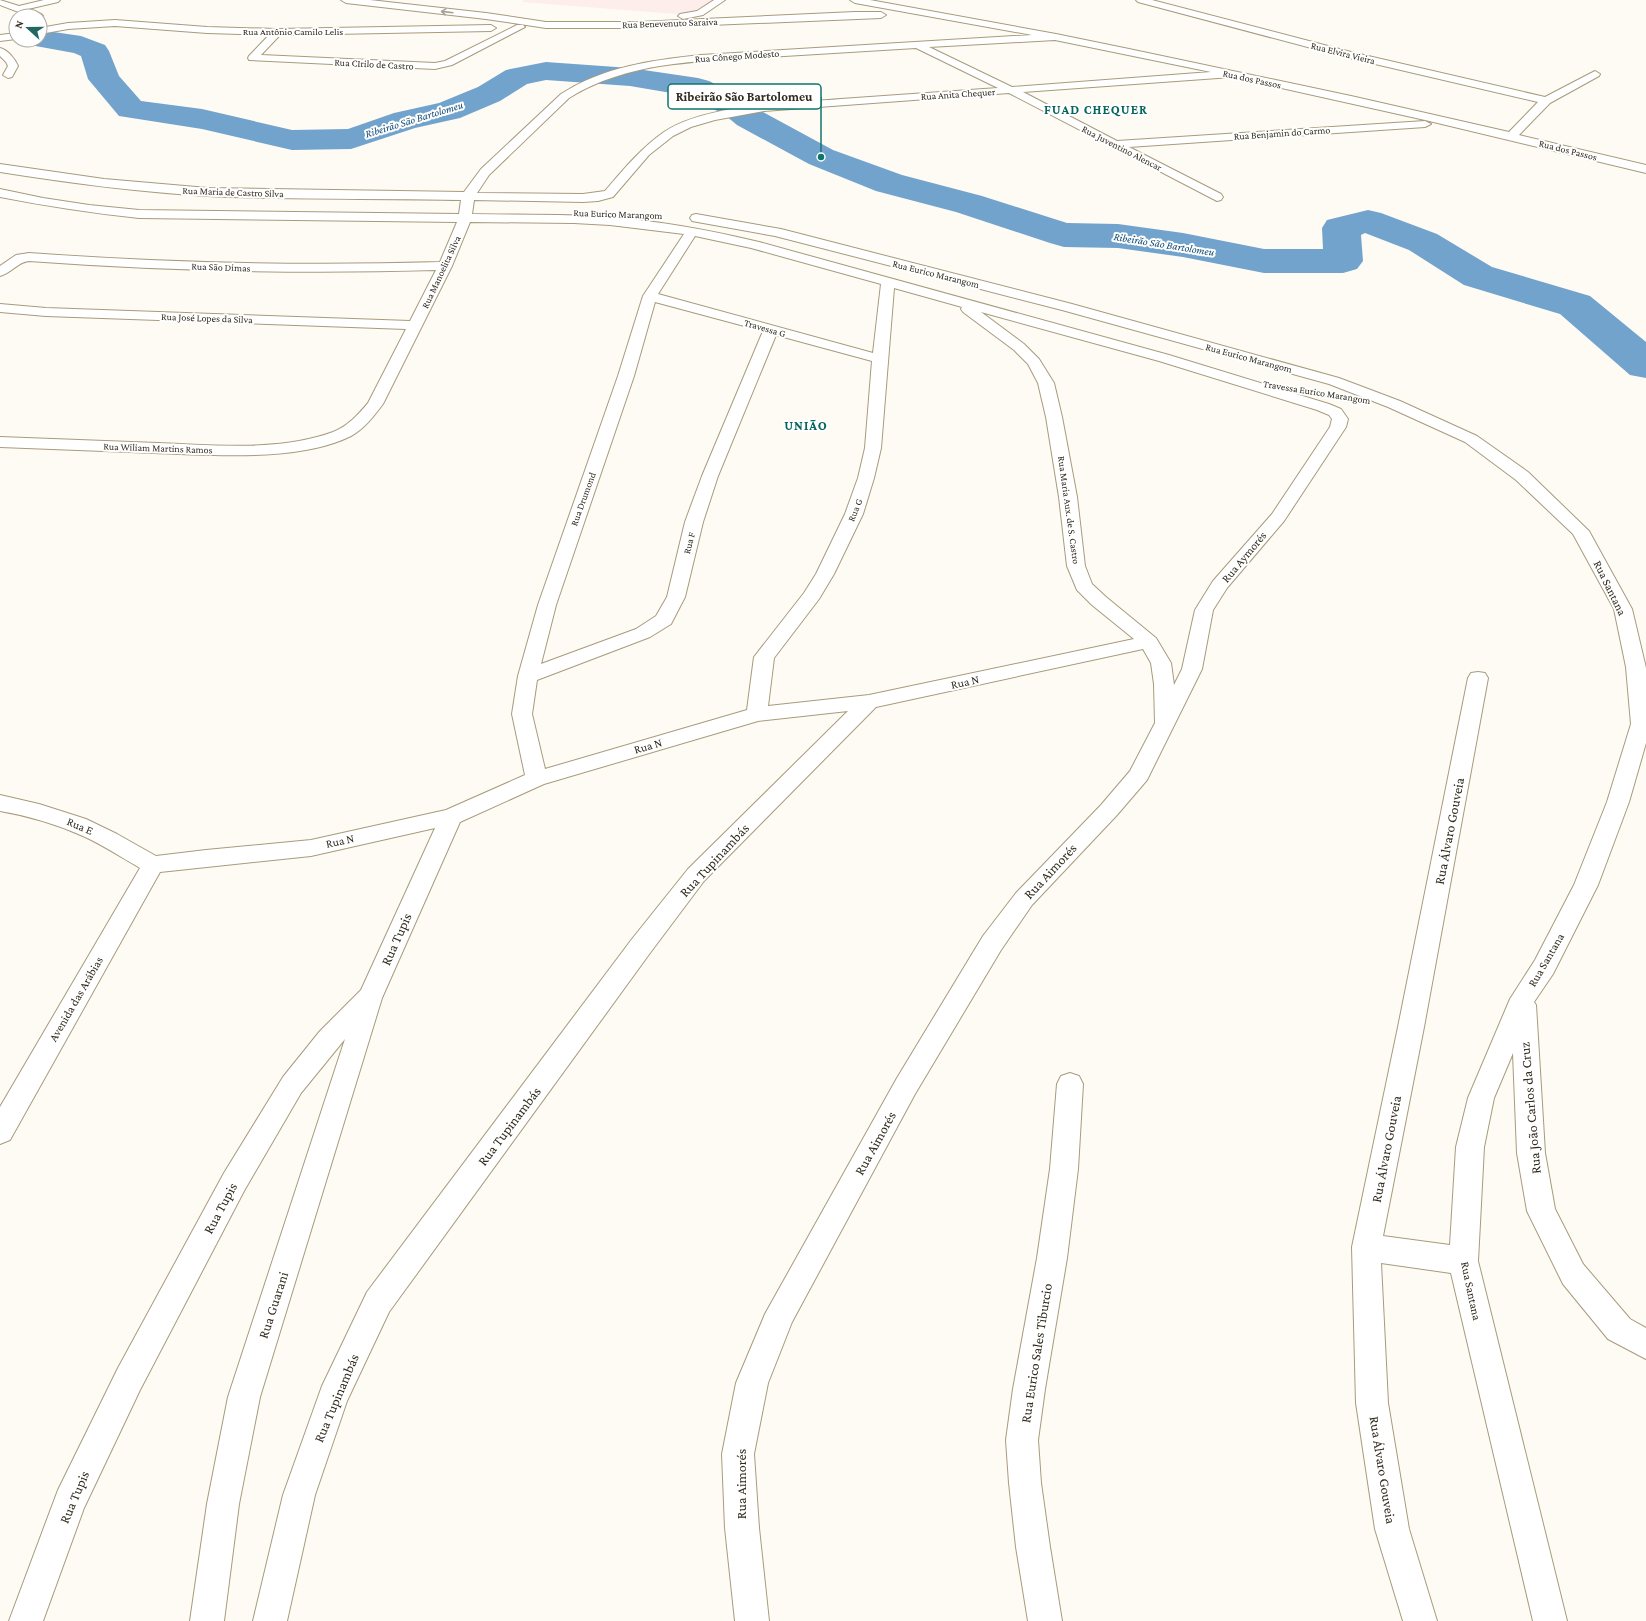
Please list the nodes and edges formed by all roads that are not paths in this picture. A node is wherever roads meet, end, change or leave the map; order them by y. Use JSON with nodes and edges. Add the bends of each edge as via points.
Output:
{"nodes":[{"id":1,"x":55,"y":0,"type":"edge"},
{"id":2,"x":346,"y":0,"type":"edge"},
{"id":3,"x":720,"y":0,"type":"edge"},
{"id":4,"x":855,"y":0,"type":"edge"},
{"id":5,"x":1141,"y":0,"type":"edge"},
{"id":6,"x":0,"y":2,"type":"edge"},
{"id":7,"x":865,"y":2,"type":"junction"},
{"id":8,"x":481,"y":6,"type":"dead end"},
{"id":9,"x":15,"y":8,"type":"edge"},
{"id":10,"x":22,"y":8,"type":"edge"},
{"id":11,"x":896,"y":8,"type":"junction"},
{"id":12,"x":877,"y":10,"type":"junction"},
{"id":13,"x":650,"y":15,"type":"dead end"},
{"id":14,"x":855,"y":15,"type":"junction"},
{"id":15,"x":486,"y":16,"type":"junction"},
{"id":16,"x":888,"y":16,"type":"junction"},
{"id":17,"x":941,"y":17,"type":"junction"},
{"id":18,"x":48,"y":19,"type":"edge"},
{"id":19,"x":546,"y":25,"type":"junction"},
{"id":20,"x":68,"y":26,"type":"junction"},
{"id":21,"x":520,"y":27,"type":"junction"},
{"id":22,"x":48,"y":30,"type":"edge"},
{"id":23,"x":277,"y":32,"type":"junction"},
{"id":24,"x":1056,"y":37,"type":"junction"},
{"id":25,"x":915,"y":45,"type":"junction"},
{"id":26,"x":0,"y":51,"type":"edge"},
{"id":27,"x":1231,"y":74,"type":"junction"},
{"id":28,"x":1595,"y":74,"type":"dead end"},
{"id":29,"x":8,"y":75,"type":"dead end"},
{"id":30,"x":1010,"y":91,"type":"junction"},
{"id":31,"x":565,"y":96,"type":"joint"},
{"id":32,"x":1546,"y":101,"type":"junction"},
{"id":33,"x":1450,"y":122,"type":"junction"},
{"id":34,"x":1512,"y":136,"type":"junction"},
{"id":35,"x":1115,"y":144,"type":"junction"},
{"id":36,"x":0,"y":168,"type":"edge"},
{"id":37,"x":1646,"y":170,"type":"edge"},
{"id":38,"x":0,"y":193,"type":"edge"},
{"id":39,"x":468,"y":196,"type":"junction"},
{"id":40,"x":598,"y":197,"type":"joint"},
{"id":41,"x":1217,"y":197,"type":"dead end"},
{"id":42,"x":466,"y":214,"type":"junction"},
{"id":43,"x":692,"y":231,"type":"junction"},
{"id":44,"x":445,"y":266,"type":"junction"},
{"id":45,"x":0,"y":272,"type":"edge"},
{"id":46,"x":888,"y":283,"type":"junction"},
{"id":47,"x":650,"y":296,"type":"junction"},
{"id":48,"x":958,"y":302,"type":"junction"},
{"id":49,"x":0,"y":308,"type":"edge"},
{"id":50,"x":415,"y":325,"type":"junction"},
{"id":51,"x":771,"y":330,"type":"junction"},
{"id":52,"x":880,"y":359,"type":"junction"},
{"id":53,"x":1240,"y":380,"type":"junction"},
{"id":54,"x":1394,"y":404,"type":"junction"},
{"id":55,"x":1323,"y":407,"type":"joint"},
{"id":56,"x":0,"y":442,"type":"edge"},
{"id":57,"x":315,"y":443,"type":"joint"},
{"id":58,"x":1149,"y":642,"type":"junction"},
{"id":59,"x":528,"y":676,"type":"junction"},
{"id":60,"x":1478,"y":678,"type":"dead end"},
{"id":61,"x":869,"y":702,"type":"junction"},
{"id":62,"x":757,"y":714,"type":"junction"},
{"id":63,"x":1164,"y":726,"type":"junction"},
{"id":64,"x":536,"y":779,"type":"junction"},
{"id":65,"x":0,"y":803,"type":"edge"},
{"id":66,"x":451,"y":818,"type":"junction"},
{"id":67,"x":153,"y":866,"type":"junction"},
{"id":68,"x":371,"y":996,"type":"junction"},
{"id":69,"x":1522,"y":999,"type":"junction"},
{"id":70,"x":1070,"y":1084,"type":"dead end"},
{"id":71,"x":0,"y":1132,"type":"edge"},
{"id":72,"x":1366,"y":1247,"type":"junction"},
{"id":73,"x":1463,"y":1261,"type":"junction"},
{"id":74,"x":1646,"y":1344,"type":"edge"},
{"id":75,"x":26,"y":1621,"type":"edge"},
{"id":76,"x":207,"y":1621,"type":"edge"},
{"id":77,"x":270,"y":1621,"type":"edge"},
{"id":78,"x":752,"y":1621,"type":"edge"},
{"id":79,"x":1045,"y":1621,"type":"edge"},
{"id":80,"x":1420,"y":1621,"type":"edge"},
{"id":81,"x":1550,"y":1621,"type":"edge"}],
"edges":[{"from":1,"to":10,"type":"street"},
{"from":15,"to":2,"type":"street","name":"Rua Benevenuto Saraiva","one_way":true},
{"from":3,"to":13,"type":"street","via":[[692,16]]},
{"from":4,"to":7,"type":"street","name":"Rua dos Passos"},
{"from":5,"to":32,"type":"street","name":"Rua Elvira Vieira","via":[[1341,53]]},
{"from":6,"to":9,"type":"street"},
{"from":7,"to":11,"type":"street","name":"Rua dos Passos"},
{"from":7,"to":12,"type":"street","via":[[877,6]]},
{"from":8,"to":15,"type":"street"},
{"from":11,"to":12,"type":"street"},
{"from":11,"to":16,"type":"street","via":[[904,12]]},
{"from":11,"to":17,"type":"street","name":"Rua dos Passos"},
{"from":12,"to":14,"type":"street"},
{"from":12,"to":16,"type":"street","via":[[878,14]]},
{"from":14,"to":16,"type":"street"},
{"from":14,"to":19,"type":"street","name":"Rua Benevenuto Saraiva","via":[[638,25]]},
{"from":15,"to":19,"type":"street","name":"Rua Benevenuto Saraiva"},
{"from":16,"to":17,"type":"street"},
{"from":17,"to":24,"type":"street","name":"Rua dos Passos"},
{"from":18,"to":20,"type":"street"},
{"from":19,"to":21,"type":"street","name":"Rua Antônio Camilo Lelis"},
{"from":20,"to":22,"type":"street","name":"Rua Antônio Camilo Lelis"},
{"from":20,"to":23,"type":"street","name":"Rua Antônio Camilo Lelis","via":[[115,23],[199,30]]},
{"from":21,"to":23,"type":"street","name":"Rua Antônio Camilo Lelis"},
{"from":21,"to":23,"type":"street","name":"Rua CIrilo de Castro","via":[[448,63],[435,66],[253,58]]},
{"from":24,"to":25,"type":"street"},
{"from":24,"to":27,"type":"street","name":"Rua dos Passos"},
{"from":25,"to":30,"type":"street","name":"Rua Juventino Alencar"},
{"from":25,"to":31,"type":"street","name":"Rua Cônego Modesto","via":[[674,60],[592,80]]},
{"from":26,"to":29,"type":"street","via":[[13,66]]},
{"from":27,"to":30,"type":"street","name":"Rua Anita Chequer"},
{"from":27,"to":33,"type":"street","name":"Rua dos Passos"},
{"from":28,"to":32,"type":"street"},
{"from":30,"to":35,"type":"street","name":"Rua Juventino Alencar"},
{"from":30,"to":40,"type":"street","name":"Rua Anita Chequer","via":[[764,108],[713,117],[669,134],[645,153],[609,194]]},
{"from":31,"to":39,"type":"street","name":"Rua Manoelita Silva","via":[[485,172]]},
{"from":32,"to":34,"type":"street"},
{"from":33,"to":34,"type":"street","name":"Rua dos Passos"},
{"from":33,"to":35,"type":"street","name":"Rua Benjamin do Carmo"},
{"from":34,"to":37,"type":"street","name":"Rua dos Passos"},
{"from":35,"to":41,"type":"street","name":"Rua Juventino Alencar"},
{"from":36,"to":39,"type":"street","name":"Rua Maria de Castro Silva","via":[[70,180],[208,192]]},
{"from":38,"to":42,"type":"street","name":"Rua Maria de Castro Silva","via":[[89,209],[139,214]]},
{"from":39,"to":40,"type":"street","name":"Rua Eurico Marangom"},
{"from":39,"to":42,"type":"street","name":"Rua Manoelita Silva"},
{"from":42,"to":43,"type":"street","name":"Rua Eurico Marangom","via":[[574,218]]},
{"from":42,"to":44,"type":"street","name":"Rua Manoelita Silva"},
{"from":42,"to":54,"type":"street","name":"Rua Eurico Marangom","via":[[653,214],[769,231],[1067,307],[1295,370],[1334,381]]},
{"from":43,"to":46,"type":"street","name":"Rua Eurico Marangom","via":[[754,245]]},
{"from":43,"to":47,"type":"street","name":"Rua Drumond"},
{"from":44,"to":45,"type":"street","name":"Rua São Dimas","via":[[261,268],[146,265],[29,257],[21,258]]},
{"from":44,"to":50,"type":"street","name":"Rua Manoelita Silva"},
{"from":46,"to":48,"type":"street","name":"Rua Eurico Marangom"},
{"from":46,"to":52,"type":"street","name":"Rua G"},
{"from":47,"to":51,"type":"street","name":"Travessa G"},
{"from":47,"to":59,"type":"street","name":"Rua Drumond","via":[[626,376],[547,606]]},
{"from":48,"to":53,"type":"street","name":"Rua Eurico Marangom","via":[[1060,328]]},
{"from":48,"to":58,"type":"street","name":"Rua Maria Aux. de S. Castro","via":[[1019,347],[1034,362],[1046,383],[1068,497],[1076,566],[1084,586]]},
{"from":49,"to":50,"type":"street","name":"Rua José Lopes da Silva","via":[[46,312]]},
{"from":50,"to":57,"type":"street","name":"Rua Manoelita Silva","via":[[375,404],[360,423],[340,435]]},
{"from":51,"to":52,"type":"street","name":"Travessa G"},
{"from":51,"to":59,"type":"street","name":"Rua F","via":[[710,476],[694,522],[676,597],[664,620],[643,634]]},
{"from":52,"to":62,"type":"street","name":"Rua G","via":[[873,448],[854,514],[812,595],[764,657]]},
{"from":53,"to":54,"type":"street","name":"Travessa Eurico Marangom"},
{"from":53,"to":55,"type":"street","name":"Rua Eurico Marangom"},
{"from":54,"to":69,"type":"street","name":"Rua Santana","via":[[1471,439],[1522,476],[1580,531],[1623,609],[1636,667],[1641,724],[1618,802],[1586,885],[1544,967]]},
{"from":55,"to":63,"type":"street","name":"Rua Aymorés","via":[[1336,412],[1340,419],[1338,427],[1278,517],[1220,585],[1204,610],[1192,669]]},
{"from":56,"to":57,"type":"street","name":"Rua Wiliam Martins Ramos","via":[[205,450],[280,448]]},
{"from":58,"to":61,"type":"street","name":"Rua N"},
{"from":58,"to":63,"type":"street","name":"Rua Maria Aux. de S. Castro","via":[[1161,664],[1164,684]]},
{"from":59,"to":64,"type":"street","name":"Rua Drumond","via":[[522,714]]},
{"from":60,"to":72,"type":"street","name":"Rua Álvaro Gouveia"},
{"from":61,"to":62,"type":"street","name":"Rua N"},
{"from":61,"to":77,"type":"street","name":"Rua Tupinambás","via":[[696,875],[378,1302],[333,1397],[299,1495]]},
{"from":62,"to":64,"type":"street","name":"Rua N"},
{"from":63,"to":78,"type":"street","name":"Rua Aimorés","via":[[1139,775],[1024,899],[992,943],[906,1086],[780,1314],[752,1383],[738,1454],[742,1528]]},
{"from":64,"to":66,"type":"street","name":"Rua N"},
{"from":65,"to":67,"type":"street","name":"Rua E","via":[[63,819],[102,836]]},
{"from":66,"to":67,"type":"street","name":"Rua N","via":[[311,848]]},
{"from":66,"to":68,"type":"street","name":"Rua Tupis"},
{"from":67,"to":71,"type":"street","name":"Avenida das Arábias"},
{"from":68,"to":75,"type":"street","name":"Rua Tupis","via":[[329,1038],[292,1085],[234,1182],[129,1379],[70,1502]]},
{"from":68,"to":76,"type":"street","name":"Rua Guarani","via":[[244,1397],[223,1504]]},
{"from":69,"to":73,"type":"street","name":"Rua Santana","via":[[1481,1098],[1470,1148]]},
{"from":69,"to":74,"type":"street","name":"Rua João Carlos da Cruz","via":[[1531,1152],[1542,1211],[1573,1274],[1619,1329]]},
{"from":70,"to":79,"type":"street","name":"Rua Eurico Sales Tiburcio","via":[[1064,1169],[1052,1258],[1022,1440],[1032,1547]]},
{"from":72,"to":73,"type":"street"},
{"from":72,"to":80,"type":"street","name":"Rua Álvaro Gouveia","via":[[1372,1403],[1392,1529]]},
{"from":73,"to":81,"type":"street","name":"Rua Santana"}]}
